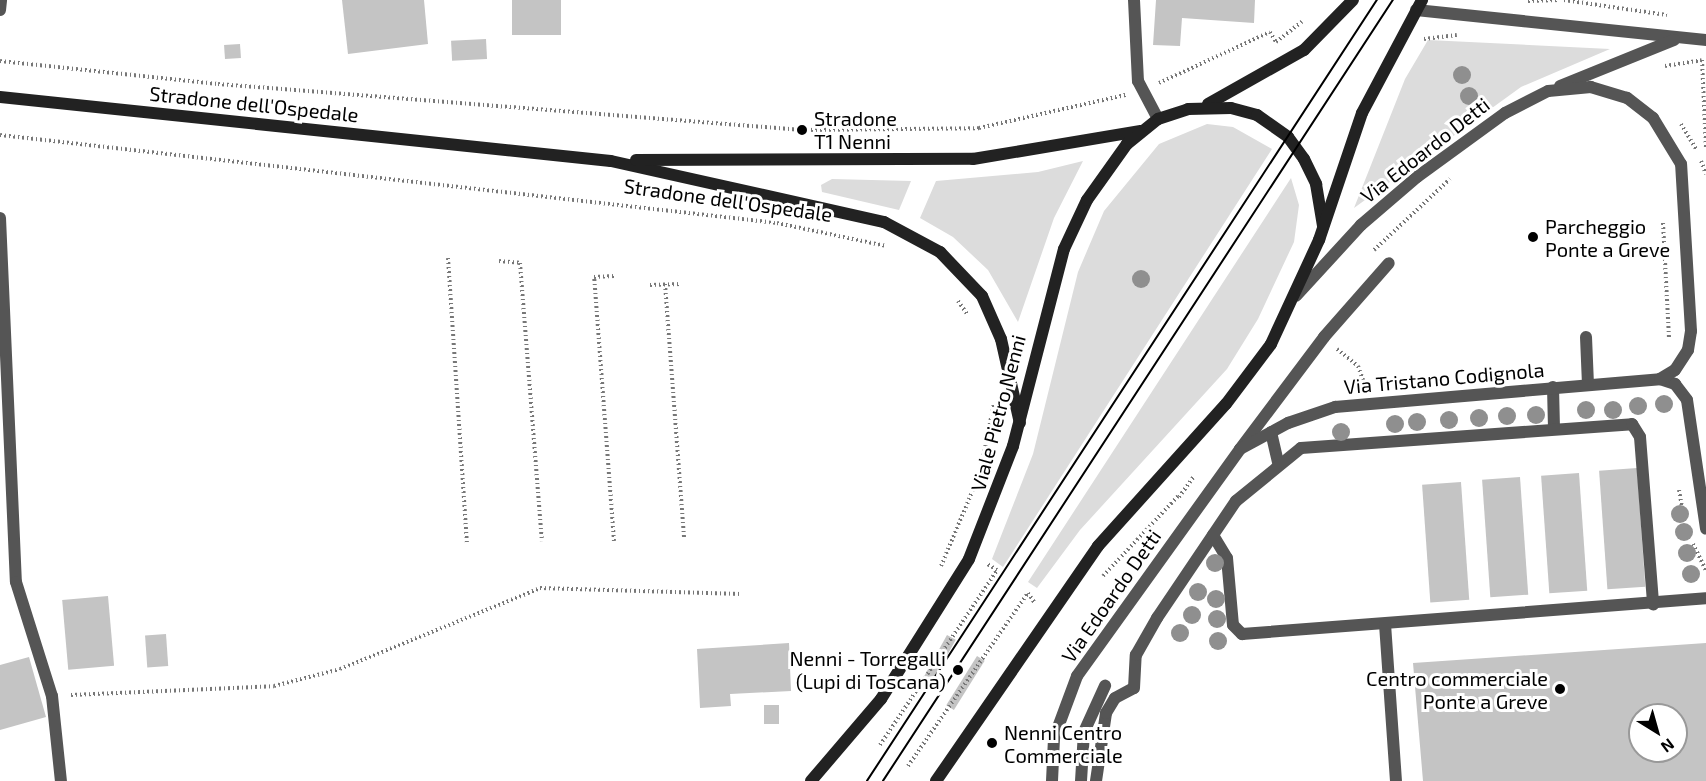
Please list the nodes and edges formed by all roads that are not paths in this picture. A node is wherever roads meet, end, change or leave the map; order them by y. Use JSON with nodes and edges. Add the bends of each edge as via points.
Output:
{"nodes":[{"id":1,"x":1,"y":0,"type":"edge"},
{"id":2,"x":1134,"y":0,"type":"edge"},
{"id":3,"x":1353,"y":0,"type":"edge"},
{"id":4,"x":1419,"y":5,"type":"edge"},
{"id":5,"x":0,"y":10,"type":"edge"},
{"id":6,"x":1677,"y":39,"type":"junction"},
{"id":7,"x":1706,"y":40,"type":"edge"},
{"id":8,"x":1548,"y":91,"type":"junction"},
{"id":9,"x":0,"y":97,"type":"edge"},
{"id":10,"x":1204,"y":106,"type":"junction"},
{"id":11,"x":1158,"y":119,"type":"junction"},
{"id":12,"x":1141,"y":131,"type":"junction"},
{"id":13,"x":610,"y":160,"type":"junction"},
{"id":14,"x":0,"y":218,"type":"edge"},
{"id":15,"x":1323,"y":225,"type":"junction"},
{"id":16,"x":1389,"y":263,"type":"dead end"},
{"id":17,"x":1296,"y":296,"type":"junction"},
{"id":18,"x":1586,"y":337,"type":"dead end"},
{"id":19,"x":1660,"y":379,"type":"junction"},
{"id":20,"x":1588,"y":384,"type":"junction"},
{"id":21,"x":1553,"y":387,"type":"junction"},
{"id":22,"x":1020,"y":423,"type":"junction"},
{"id":23,"x":1554,"y":429,"type":"junction"},
{"id":24,"x":1271,"y":432,"type":"junction"},
{"id":25,"x":1240,"y":449,"type":"junction"},
{"id":26,"x":1278,"y":463,"type":"junction"},
{"id":27,"x":1706,"y":529,"type":"edge"},
{"id":28,"x":1213,"y":535,"type":"junction"},
{"id":29,"x":1706,"y":598,"type":"edge"},
{"id":30,"x":1653,"y":604,"type":"junction"},
{"id":31,"x":1385,"y":624,"type":"junction"},
{"id":32,"x":1106,"y":686,"type":"dead end"},
{"id":33,"x":61,"y":781,"type":"edge"},
{"id":34,"x":811,"y":781,"type":"edge"},
{"id":35,"x":936,"y":781,"type":"edge"},
{"id":36,"x":1052,"y":781,"type":"edge"},
{"id":37,"x":1081,"y":781,"type":"edge"},
{"id":38,"x":1096,"y":781,"type":"edge"},
{"id":39,"x":1396,"y":781,"type":"edge"}],
"edges":[{"from":1,"to":5,"type":"street"},
{"from":2,"to":11,"type":"street","via":[[1142,90]]},
{"from":3,"to":10,"type":"main road","name":"Viale Pietro Nenni","via":[[1304,50]]},
{"from":4,"to":6,"type":"street"},
{"from":4,"to":15,"type":"main road","via":[[1362,114]]},
{"from":6,"to":7,"type":"street"},
{"from":6,"to":8,"type":"street"},
{"from":8,"to":17,"type":"street","name":"Via Edoardo Detti","via":[[1505,113],[1417,177],[1361,225]]},
{"from":8,"to":19,"type":"street","name":"Via Edoardo Detti","via":[[1591,87],[1627,98],[1653,118],[1681,164],[1690,337],[1681,364]]},
{"from":9,"to":13,"type":"main road","name":"Stradone dell'Ospedale"},
{"from":10,"to":11,"type":"main road","name":"Viale Pietro Nenni"},
{"from":10,"to":15,"type":"main road","name":"Viale Pietro Nenni","via":[[1257,115],[1288,137],[1311,172]]},
{"from":11,"to":12,"type":"main road","name":"Viale Pietro Nenni"},
{"from":12,"to":13,"type":"main road","name":"Stradone dell'Ospedale","via":[[973,159]]},
{"from":12,"to":22,"type":"main road","name":"Viale Pietro Nenni","via":[[1102,174],[1064,249]]},
{"from":13,"to":22,"type":"main road","name":"Stradone dell'Ospedale","via":[[867,217],[931,247],[963,273],[989,308]]},
{"from":14,"to":33,"type":"street","via":[[16,582],[52,696]]},
{"from":15,"to":17,"type":"main road"},
{"from":16,"to":25,"type":"street","name":"Via Edoardo Detti","via":[[1324,338]]},
{"from":17,"to":35,"type":"main road","via":[[1241,386],[1062,593]]},
{"from":18,"to":20,"type":"street"},
{"from":19,"to":20,"type":"street","name":"Via Tristano Codignola"},
{"from":19,"to":27,"type":"street","via":[[1676,384],[1687,400]]},
{"from":20,"to":21,"type":"street","name":"Via Tristano Codignola"},
{"from":21,"to":23,"type":"street"},
{"from":21,"to":24,"type":"street","name":"Via Tristano Codignola","via":[[1348,405],[1309,414]]},
{"from":22,"to":34,"type":"main road","name":"Viale Pietro Nenni","via":[[988,517],[941,610],[882,699]]},
{"from":23,"to":26,"type":"street","via":[[1300,448]]},
{"from":23,"to":30,"type":"street","via":[[1626,424],[1638,430]]},
{"from":24,"to":25,"type":"street","name":"Via Tristano Codignola"},
{"from":24,"to":26,"type":"street"},
{"from":25,"to":36,"type":"street","name":"Via Edoardo Detti","via":[[1077,676],[1058,722]]},
{"from":26,"to":28,"type":"street","via":[[1241,496]]},
{"from":28,"to":31,"type":"street","via":[[1227,558],[1238,633]]},
{"from":28,"to":38,"type":"street","via":[[1136,655],[1134,688],[1110,704],[1101,726]]},
{"from":29,"to":30,"type":"street"},
{"from":30,"to":31,"type":"street"},
{"from":31,"to":39,"type":"street"},
{"from":32,"to":37,"type":"street","via":[[1084,732]]}]}
